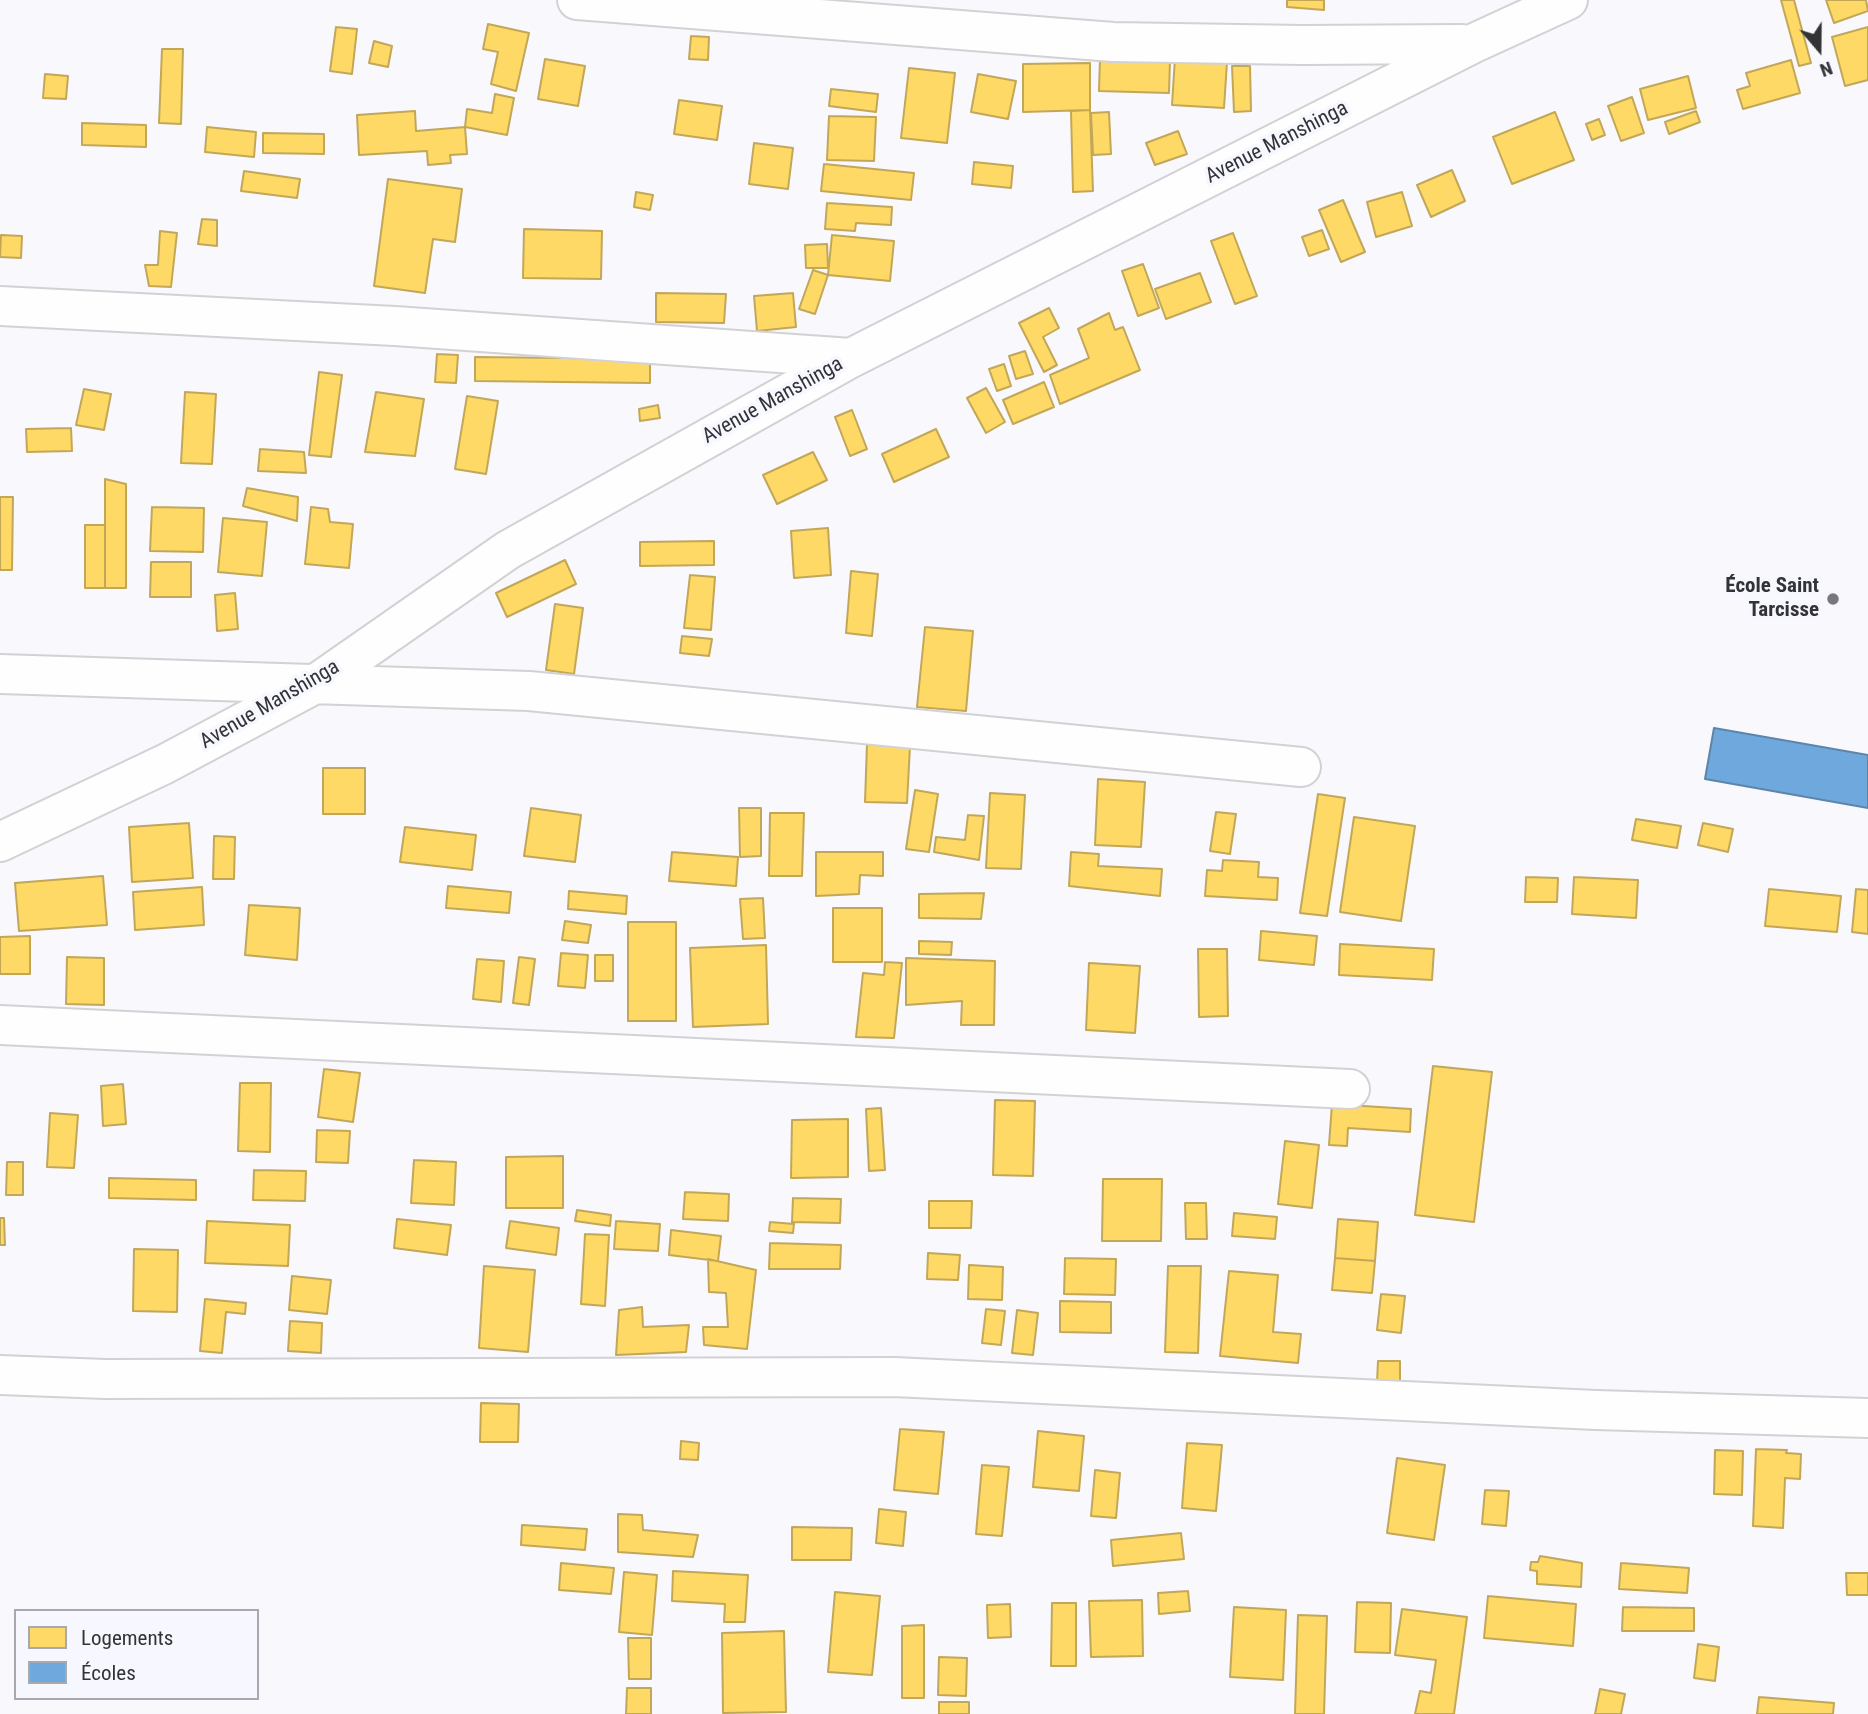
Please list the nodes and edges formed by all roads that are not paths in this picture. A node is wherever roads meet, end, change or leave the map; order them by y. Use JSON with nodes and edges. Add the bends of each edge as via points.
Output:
{"nodes":[{"id":1,"x":577,"y":0,"type":"edge"},
{"id":2,"x":1568,"y":0,"type":"edge"},
{"id":3,"x":1472,"y":44,"type":"junction"},
{"id":4,"x":0,"y":306,"type":"edge"},
{"id":5,"x":852,"y":358,"type":"junction"},
{"id":6,"x":0,"y":674,"type":"edge"},
{"id":7,"x":317,"y":682,"type":"junction"},
{"id":8,"x":1301,"y":766,"type":"dead end"},
{"id":9,"x":0,"y":842,"type":"edge"},
{"id":10,"x":0,"y":1026,"type":"edge"},
{"id":11,"x":1350,"y":1089,"type":"dead end"},
{"id":12,"x":0,"y":1375,"type":"edge"},
{"id":13,"x":1868,"y":1418,"type":"edge"}],
"edges":[{"from":1,"to":3,"type":"street","via":[[1113,42]]},
{"from":2,"to":3,"type":"street","name":"Avenue Manshinga"},
{"from":3,"to":5,"type":"street","name":"Avenue Manshinga"},
{"from":4,"to":5,"type":"street","via":[[395,326]]},
{"from":5,"to":7,"type":"street","name":"Avenue Manshinga","via":[[508,550]]},
{"from":6,"to":7,"type":"street"},
{"from":7,"to":8,"type":"street","via":[[529,691]]},
{"from":7,"to":9,"type":"street","name":"Avenue Manshinga","via":[[165,764]]},
{"from":10,"to":11,"type":"street"},
{"from":12,"to":13,"type":"street","via":[[105,1379],[894,1377]]}]}
